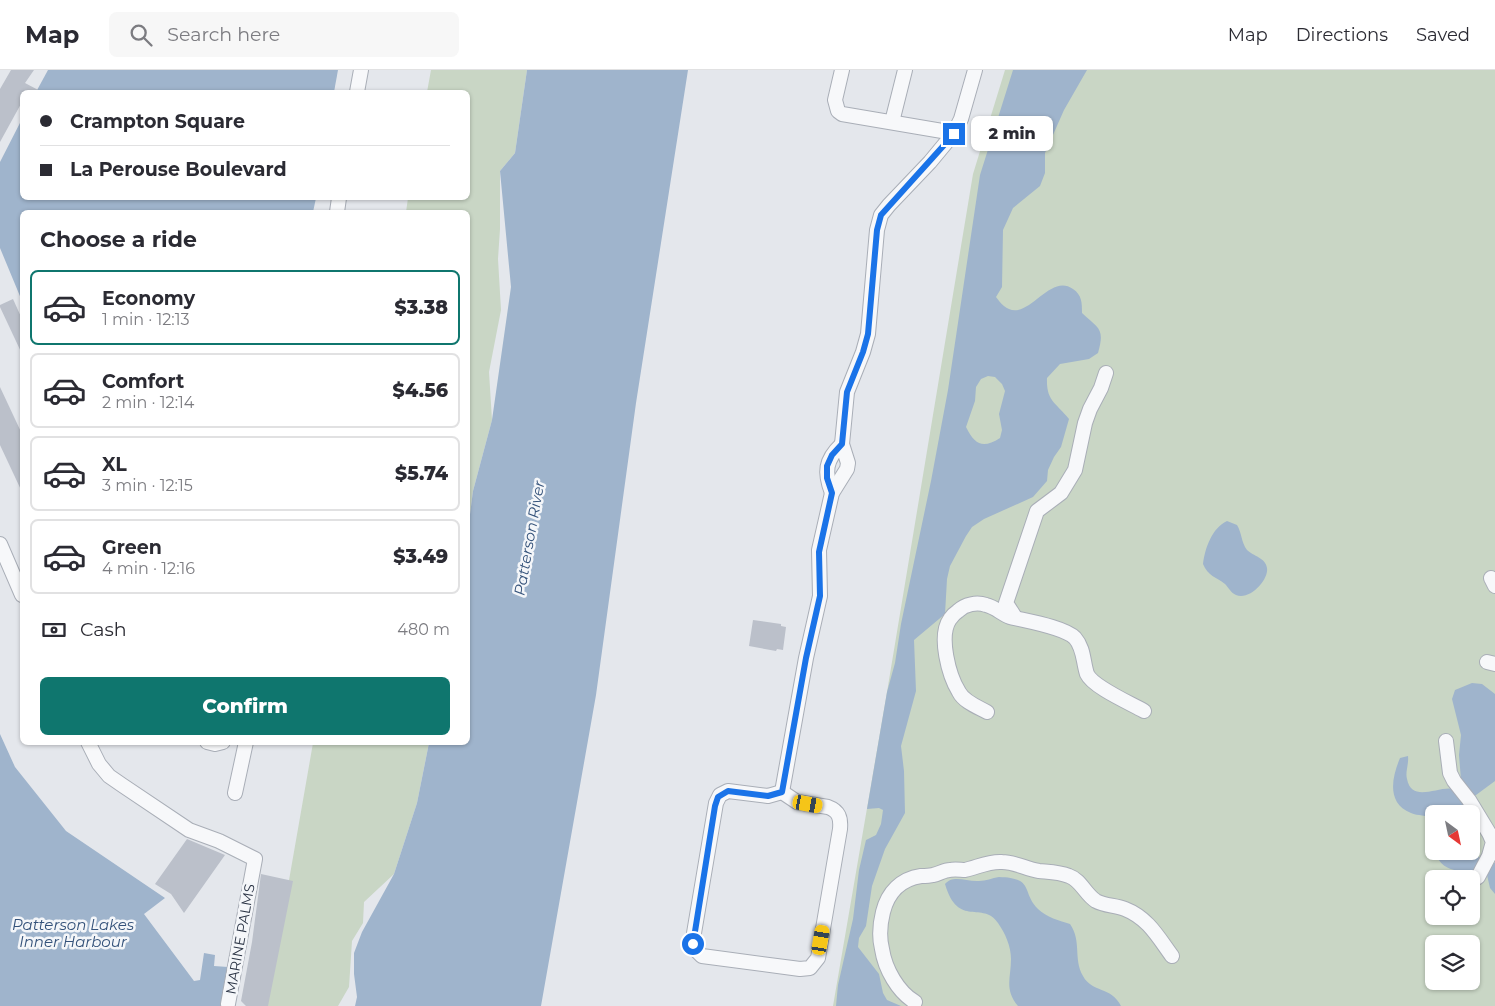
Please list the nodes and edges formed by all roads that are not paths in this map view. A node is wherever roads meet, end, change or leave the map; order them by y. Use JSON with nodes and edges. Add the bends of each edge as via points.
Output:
{"nodes":[{"id":1,"x":361,"y":70,"type":"edge"},
{"id":2,"x":842,"y":70,"type":"edge"},
{"id":3,"x":905,"y":70,"type":"edge"},
{"id":4,"x":975,"y":70,"type":"edge"},
{"id":5,"x":357,"y":90,"type":"edge"},
{"id":6,"x":892,"y":122,"type":"junction"},
{"id":7,"x":954,"y":134,"type":"junction"},
{"id":8,"x":1106,"y":373,"type":"dead end"},
{"id":9,"x":842,"y":444,"type":"junction"},
{"id":10,"x":832,"y":493,"type":"junction"},
{"id":11,"x":0,"y":544,"type":"edge"},
{"id":12,"x":20,"y":590,"type":"edge"},
{"id":13,"x":1015,"y":617,"type":"junction"},
{"id":14,"x":1144,"y":711,"type":"dead end"},
{"id":15,"x":987,"y":712,"type":"dead end"},
{"id":16,"x":1446,"y":741,"type":"dead end"},
{"id":17,"x":94,"y":745,"type":"edge"},
{"id":18,"x":245,"y":745,"type":"edge"},
{"id":19,"x":782,"y":792,"type":"junction"},
{"id":20,"x":235,"y":794,"type":"dead end"},
{"id":21,"x":1492,"y":840,"type":"edge"},
{"id":22,"x":1479,"y":870,"type":"edge"},
{"id":23,"x":1172,"y":956,"type":"dead end"},
{"id":24,"x":915,"y":1002,"type":"dead end"},
{"id":25,"x":228,"y":1004,"type":"dead end"}],
"edges":[{"from":1,"to":5,"type":"street"},
{"from":2,"to":6,"type":"street","via":[[835,100],[838,111]]},
{"from":3,"to":6,"type":"street"},
{"from":4,"to":7,"type":"street"},
{"from":6,"to":7,"type":"street"},
{"from":7,"to":9,"type":"street","via":[[881,215],[868,334],[847,392]]},
{"from":8,"to":13,"type":"street","via":[[1085,422],[1075,470],[1061,493],[1037,511],[1031,526],[1006,602]]},
{"from":9,"to":10,"type":"street","via":[[847,469]]},
{"from":9,"to":10,"type":"street","via":[[827,466]]},
{"from":10,"to":19,"type":"street","via":[[819,552],[820,596]]},
{"from":11,"to":12,"type":"street"},
{"from":13,"to":14,"type":"street","via":[[1054,627],[1075,638],[1088,676],[1098,687]]},
{"from":13,"to":15,"type":"street","via":[[988,605],[974,603],[961,608],[949,620],[944,639],[948,666],[959,694]]},
{"from":16,"to":21,"type":"street","via":[[1454,781]]},
{"from":17,"to":25,"type":"street","name":"MARINE PALMS","via":[[99,764],[109,776],[189,830],[255,859]]},
{"from":18,"to":20,"type":"street"},
{"from":19,"to":19,"type":"street","via":[[797,802],[834,809],[840,818],[816,961],[810,968],[803,969],[700,955],[693,946],[693,939],[716,800],[728,791],[768,796]]},
{"from":21,"to":22,"type":"street"},
{"from":23,"to":24,"type":"street","via":[[1144,920],[1126,909],[1094,900],[1070,876],[1004,862],[989,862],[965,870],[906,880],[886,900],[880,926],[882,954],[899,988]]}]}
